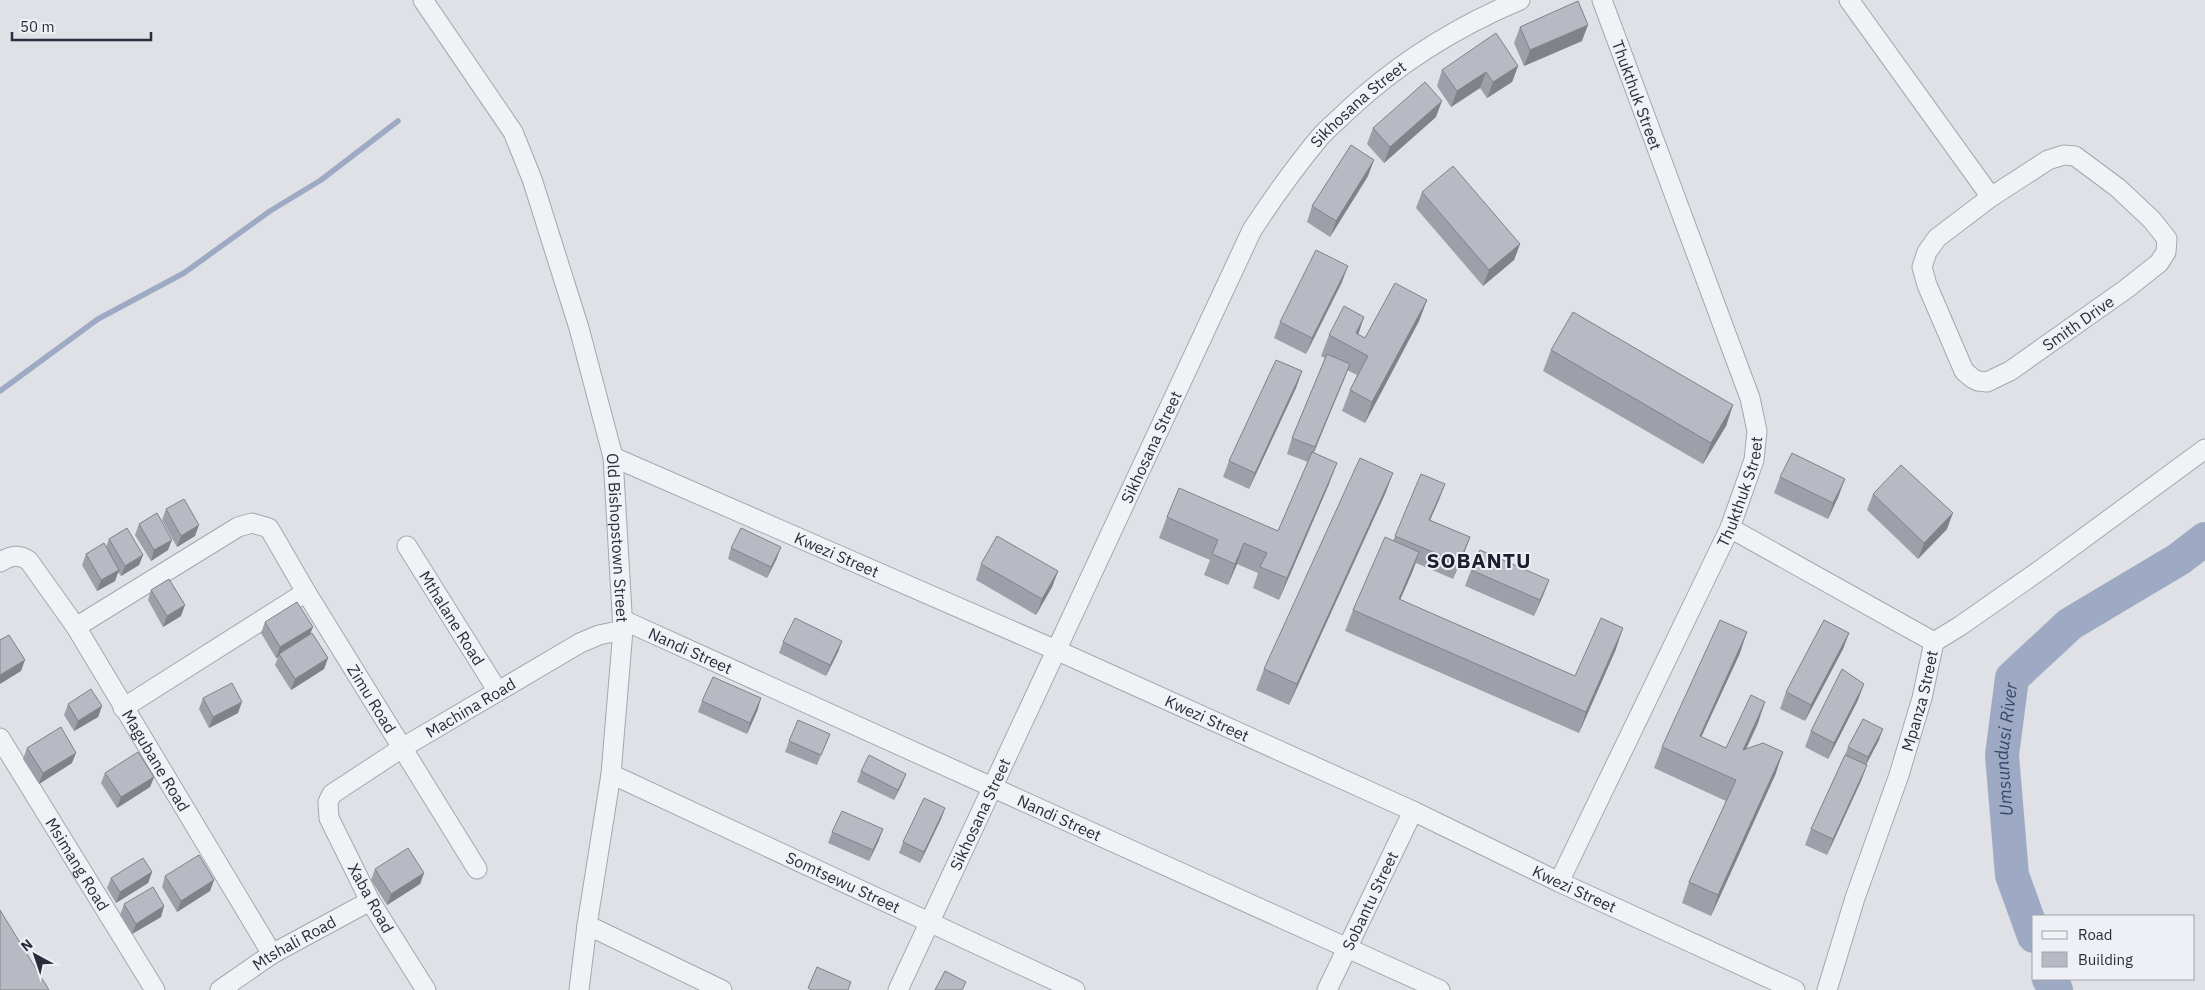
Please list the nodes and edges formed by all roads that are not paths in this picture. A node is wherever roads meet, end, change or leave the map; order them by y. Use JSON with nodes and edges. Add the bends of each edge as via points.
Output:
{"nodes":[{"id":1,"x":423,"y":0,"type":"edge"},
{"id":2,"x":1520,"y":0,"type":"edge"},
{"id":3,"x":1602,"y":0,"type":"edge"},
{"id":4,"x":1850,"y":0,"type":"edge"},
{"id":5,"x":1991,"y":197,"type":"junction"},
{"id":6,"x":2205,"y":449,"type":"edge"},
{"id":7,"x":613,"y":457,"type":"junction"},
{"id":8,"x":1730,"y":528,"type":"junction"},
{"id":9,"x":407,"y":546,"type":"dead end"},
{"id":10,"x":0,"y":562,"type":"edge"},
{"id":11,"x":306,"y":592,"type":"junction"},
{"id":12,"x":623,"y":625,"type":"junction"},
{"id":13,"x":76,"y":628,"type":"junction"},
{"id":14,"x":1934,"y":642,"type":"junction"},
{"id":15,"x":1056,"y":650,"type":"junction"},
{"id":16,"x":497,"y":690,"type":"junction"},
{"id":17,"x":122,"y":708,"type":"junction"},
{"id":18,"x":0,"y":738,"type":"edge"},
{"id":19,"x":402,"y":748,"type":"junction"},
{"id":20,"x":611,"y":774,"type":"junction"},
{"id":21,"x":992,"y":786,"type":"junction"},
{"id":22,"x":328,"y":802,"type":"joint"},
{"id":23,"x":1413,"y":811,"type":"junction"},
{"id":24,"x":477,"y":869,"type":"dead end"},
{"id":25,"x":1559,"y":882,"type":"junction"},
{"id":26,"x":370,"y":901,"type":"junction"},
{"id":27,"x":929,"y":921,"type":"junction"},
{"id":28,"x":587,"y":925,"type":"junction"},
{"id":29,"x":1347,"y":948,"type":"junction"},
{"id":30,"x":272,"y":954,"type":"junction"},
{"id":31,"x":155,"y":990,"type":"edge"},
{"id":32,"x":220,"y":990,"type":"edge"},
{"id":33,"x":426,"y":990,"type":"edge"},
{"id":34,"x":579,"y":990,"type":"edge"},
{"id":35,"x":722,"y":990,"type":"edge"},
{"id":36,"x":898,"y":990,"type":"edge"},
{"id":37,"x":1075,"y":990,"type":"edge"},
{"id":38,"x":1327,"y":990,"type":"edge"},
{"id":39,"x":1440,"y":990,"type":"edge"},
{"id":40,"x":1795,"y":990,"type":"edge"},
{"id":41,"x":1827,"y":990,"type":"edge"}],
"edges":[{"from":1,"to":7,"type":"street","name":"Old Bishopstown Street","via":[[513,132],[532,179],[579,328]]},
{"from":2,"to":15,"type":"street","name":"Sikhosana Street","via":[[1487,14],[1427,48],[1377,83],[1321,136],[1286,179],[1252,230]]},
{"from":3,"to":8,"type":"street","name":"Thukthuk Street","via":[[1750,398],[1757,431],[1754,460]]},
{"from":4,"to":5,"type":"street"},
{"from":5,"to":5,"type":"street","name":"Smith Drive","via":[[2048,160],[2064,155],[2075,156],[2118,188],[2167,239],[2166,252],[2159,263],[2010,371],[1987,382],[1978,381],[1964,371],[1922,267],[1937,238]]},
{"from":6,"to":14,"type":"street","name":"Mpanza Street","via":[[2043,568]]},
{"from":7,"to":12,"type":"street","name":"Old Bishopstown Street"},
{"from":7,"to":15,"type":"street","name":"Kwezi Street"},
{"from":8,"to":14,"type":"street"},
{"from":8,"to":25,"type":"street","name":"Thukthuk Street"},
{"from":9,"to":16,"type":"street","name":"Mthalane Road"},
{"from":10,"to":13,"type":"street","name":"Magubane Road","via":[[9,556],[29,561]]},
{"from":11,"to":13,"type":"street","name":"Zimu Road","via":[[269,528],[252,523],[238,527]]},
{"from":11,"to":17,"type":"street"},
{"from":11,"to":19,"type":"street","name":"Zimu Road"},
{"from":12,"to":16,"type":"street","name":"Machina Road","via":[[580,642]]},
{"from":12,"to":20,"type":"street","name":"Old Bishopstown Street"},
{"from":12,"to":21,"type":"street","name":"Nandi Street"},
{"from":13,"to":17,"type":"street","name":"Magubane Road"},
{"from":14,"to":41,"type":"street","name":"Mpanza Street","via":[[1902,766],[1855,898]]},
{"from":15,"to":21,"type":"street","name":"Sikhosana Street"},
{"from":15,"to":23,"type":"street","name":"Kwezi Street"},
{"from":16,"to":19,"type":"street","name":"Machina Road"},
{"from":17,"to":30,"type":"street","name":"Magubane Road"},
{"from":18,"to":31,"type":"street","name":"Msimang Road"},
{"from":19,"to":22,"type":"street","name":"Machina Road","via":[[335,791]]},
{"from":19,"to":24,"type":"street","name":"Zimu Road"},
{"from":20,"to":27,"type":"street","name":"Somtsewu Street"},
{"from":20,"to":28,"type":"street","name":"Old Bishopstown Street"},
{"from":21,"to":27,"type":"street","name":"Sikhosana Street"},
{"from":21,"to":29,"type":"street","name":"Nandi Street"},
{"from":22,"to":26,"type":"street","name":"Xaba Road","via":[[329,818]]},
{"from":23,"to":25,"type":"street","name":"Kwezi Street"},
{"from":23,"to":29,"type":"street","name":"Sobantu Street"},
{"from":25,"to":40,"type":"street","name":"Kwezi Street"},
{"from":26,"to":30,"type":"street","name":"Mtshali Road"},
{"from":26,"to":33,"type":"street","name":"Xaba Road"},
{"from":27,"to":36,"type":"street","name":"Sikhosana Street"},
{"from":27,"to":37,"type":"street","name":"Somtsewu Street"},
{"from":28,"to":34,"type":"street","name":"Old Bishopstown Street"},
{"from":28,"to":35,"type":"street"},
{"from":29,"to":38,"type":"street","name":"Sobantu Street"},
{"from":29,"to":39,"type":"street","name":"Nandi Street"},
{"from":30,"to":32,"type":"street","name":"Mtshali Road"}]}
